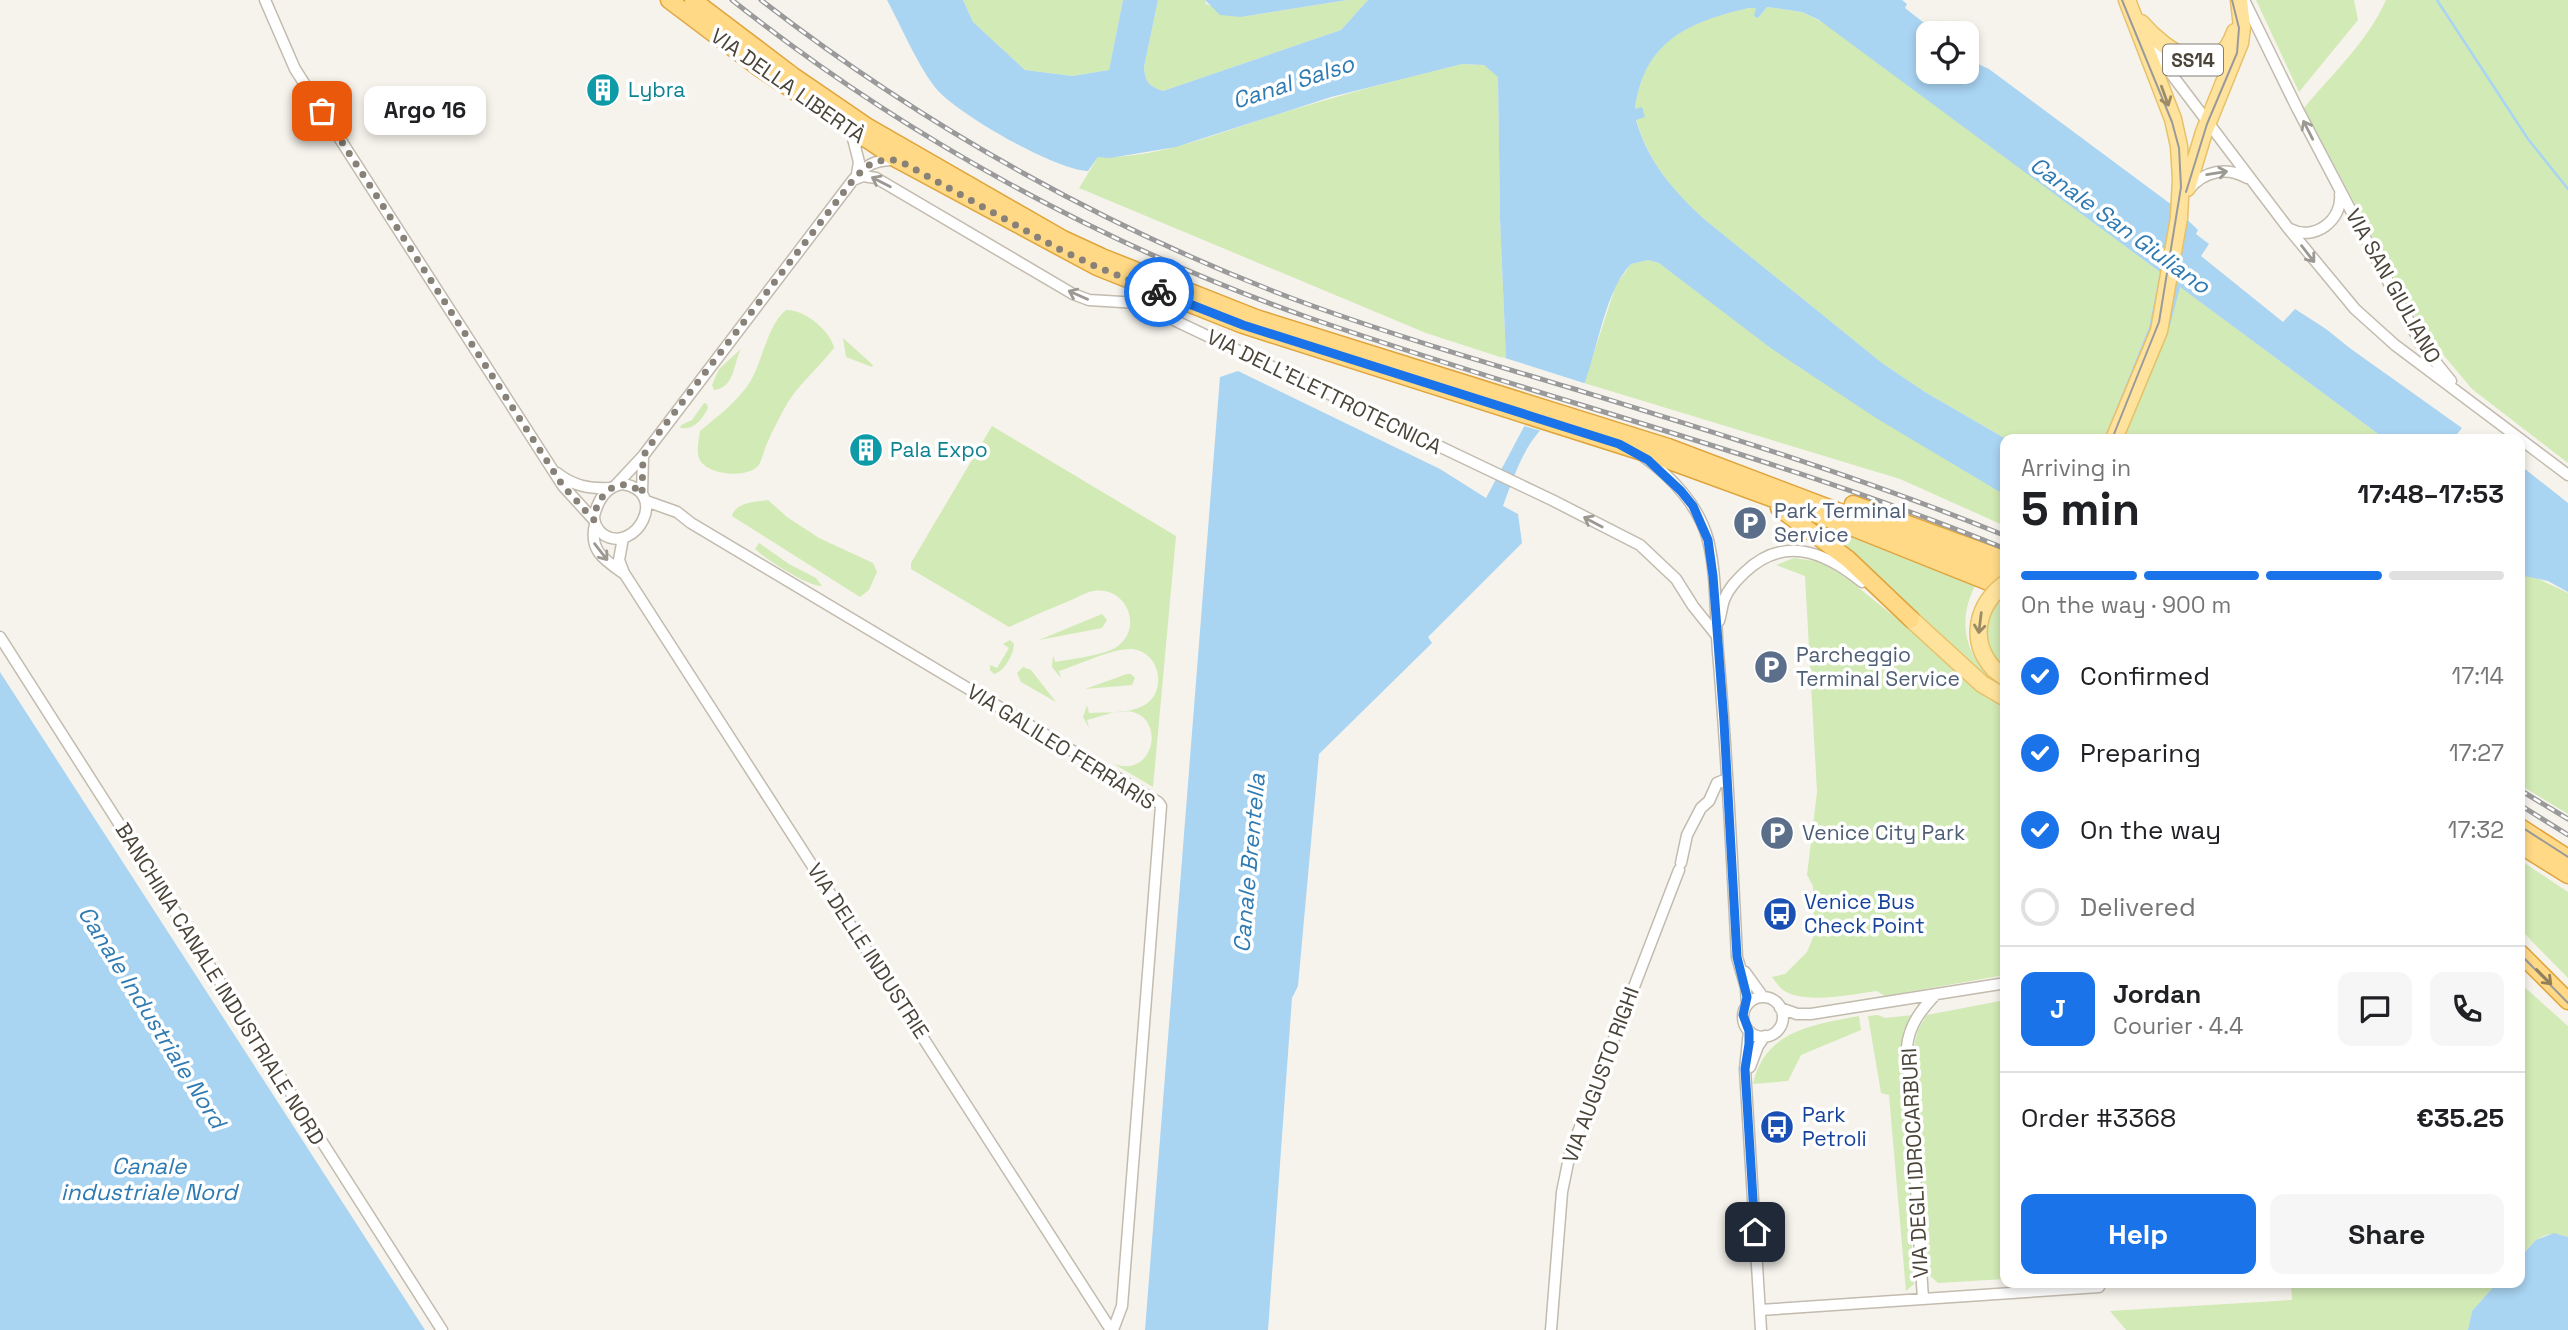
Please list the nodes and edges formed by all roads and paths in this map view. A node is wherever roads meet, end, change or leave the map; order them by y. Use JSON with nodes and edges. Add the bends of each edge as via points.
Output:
{"nodes":[{"id":1,"x":265,"y":0,"type":"edge"},
{"id":2,"x":668,"y":0,"type":"edge"},
{"id":3,"x":693,"y":0,"type":"edge"},
{"id":4,"x":2241,"y":2,"type":"edge"},
{"id":5,"x":2132,"y":11,"type":"edge"},
{"id":6,"x":2208,"y":122,"type":"junction"},
{"id":7,"x":850,"y":130,"type":"junction"},
{"id":8,"x":898,"y":160,"type":"junction"},
{"id":9,"x":855,"y":177,"type":"junction"},
{"id":10,"x":2254,"y":184,"type":"junction"},
{"id":11,"x":2340,"y":190,"type":"junction"},
{"id":12,"x":2181,"y":208,"type":"junction"},
{"id":13,"x":2288,"y":228,"type":"junction"},
{"id":14,"x":1476,"y":393,"type":"junction"},
{"id":15,"x":2480,"y":408,"type":"junction"},
{"id":16,"x":1599,"y":431,"type":"junction"},
{"id":17,"x":2116,"y":434,"type":"edge"},
{"id":18,"x":2514,"y":434,"type":"edge"},
{"id":19,"x":2525,"y":442,"type":"edge"},
{"id":20,"x":1619,"y":444,"type":"junction"},
{"id":21,"x":643,"y":456,"type":"junction"},
{"id":22,"x":552,"y":468,"type":"junction"},
{"id":23,"x":2568,"y":475,"type":"edge"},
{"id":24,"x":613,"y":486,"type":"junction"},
{"id":25,"x":1757,"y":493,"type":"junction"},
{"id":26,"x":644,"y":498,"type":"junction"},
{"id":27,"x":644,"y":519,"type":"junction"},
{"id":28,"x":595,"y":522,"type":"junction"},
{"id":29,"x":691,"y":523,"type":"junction"},
{"id":30,"x":623,"y":538,"type":"junction"},
{"id":31,"x":2000,"y":558,"type":"edge"},
{"id":32,"x":624,"y":573,"type":"junction"},
{"id":33,"x":2000,"y":573,"type":"edge"},
{"id":34,"x":2000,"y":584,"type":"edge"},
{"id":35,"x":1713,"y":587,"type":"junction"},
{"id":36,"x":2000,"y":590,"type":"edge"},
{"id":37,"x":1729,"y":591,"type":"junction"},
{"id":38,"x":1911,"y":619,"type":"junction"},
{"id":39,"x":1717,"y":632,"type":"junction"},
{"id":40,"x":0,"y":637,"type":"edge"},
{"id":41,"x":2000,"y":674,"type":"edge"},
{"id":42,"x":2000,"y":694,"type":"edge"},
{"id":43,"x":1727,"y":779,"type":"junction"},
{"id":44,"x":2525,"y":830,"type":"edge"},
{"id":45,"x":2525,"y":842,"type":"edge"},
{"id":46,"x":2525,"y":848,"type":"edge"},
{"id":47,"x":2568,"y":858,"type":"edge"},
{"id":48,"x":2568,"y":868,"type":"edge"},
{"id":49,"x":2568,"y":875,"type":"edge"},
{"id":50,"x":1737,"y":957,"type":"junction"},
{"id":51,"x":2525,"y":958,"type":"edge"},
{"id":52,"x":2000,"y":984,"type":"edge"},
{"id":53,"x":1936,"y":994,"type":"junction"},
{"id":54,"x":1763,"y":997,"type":"junction"},
{"id":55,"x":2568,"y":1001,"type":"edge"},
{"id":56,"x":1747,"y":1005,"type":"junction"},
{"id":57,"x":1780,"y":1008,"type":"junction"},
{"id":58,"x":1811,"y":1014,"type":"junction"},
{"id":59,"x":1781,"y":1024,"type":"junction"},
{"id":60,"x":1749,"y":1031,"type":"junction"},
{"id":61,"x":1765,"y":1036,"type":"junction"},
{"id":62,"x":1746,"y":1098,"type":"junction"},
{"id":63,"x":2084,"y":1288,"type":"edge"},
{"id":64,"x":1923,"y":1299,"type":"junction"},
{"id":65,"x":1760,"y":1310,"type":"junction"},
{"id":66,"x":442,"y":1330,"type":"edge"},
{"id":67,"x":1112,"y":1330,"type":"edge"},
{"id":68,"x":1551,"y":1330,"type":"edge"},
{"id":69,"x":1761,"y":1330,"type":"edge"}],
"edges":[{"from":1,"to":22,"type":"street","via":[[295,69]]},
{"from":2,"to":7,"type":"highway","name":"VIA DELLA LIBERTÀ"},
{"from":3,"to":14,"type":"highway","name":"VIA DELLA LIBERTÀ","via":[[868,127],[1063,239],[1256,318]]},
{"from":4,"to":5,"type":"main road","number":"SS14","via":[[2229,45],[2203,60],[2184,58],[2166,48]]},
{"from":4,"to":6,"type":"main road","number":"SS14","via":[[2240,43]]},
{"from":11,"to":4,"type":"street","name":"VIA SAN GIULIANO","one_way":true},
{"from":5,"to":6,"type":"street","name":"VIA SAN GIULIANO","via":[[2163,63]]},
{"from":5,"to":12,"type":"main road","number":"SS14","one_way":true,"via":[[2178,137]]},
{"from":6,"to":10,"type":"street","name":"VIA SAN GIULIANO"},
{"from":6,"to":12,"type":"main road","number":"SS14"},
{"from":7,"to":8,"type":"highway","name":"VIA DELLA LIBERTÀ"},
{"from":7,"to":9,"type":"street","via":[[859,162]]},
{"from":8,"to":9,"type":"street","via":[[875,161]]},
{"from":8,"to":14,"type":"highway","name":"VIA DELLA LIBERTÀ","via":[[1097,267],[1243,325]]},
{"from":9,"to":21,"type":"street"},
{"from":39,"to":9,"type":"street","name":"VIA DELL'ELETTROTECNICA","one_way":true,"via":[[1693,607],[1676,579],[1640,545],[1138,303],[1089,300],[1073,294],[876,178]]},
{"from":12,"to":10,"type":"street","one_way":true,"via":[[2200,178],[2217,172],[2237,173]]},
{"from":10,"to":13,"type":"street","name":"VIA SAN GIULIANO"},
{"from":11,"to":13,"type":"street","name":"VIA SAN GIULIANO","via":[[2339,210],[2326,227],[2305,233]]},
{"from":11,"to":15,"type":"street","name":"VIA SAN GIULIANO","via":[[2421,344],[2441,371]]},
{"from":12,"to":17,"type":"main road","via":[[2159,331]]},
{"from":13,"to":15,"type":"street","name":"VIA SAN GIULIANO","one_way":true,"via":[[2373,327]]},
{"from":14,"to":16,"type":"highway","name":"VIA DELLA LIBERTÀ"},
{"from":15,"to":18,"type":"street","name":"VIA SAN GIULIANO"},
{"from":16,"to":20,"type":"highway","name":"VIA DELLA LIBERTÀ"},
{"from":16,"to":31,"type":"highway","via":[[1749,467]]},
{"from":16,"to":33,"type":"highway","name":"VIA DELLA LIBERTÀ","via":[[1668,447]]},
{"from":19,"to":23,"type":"street","name":"VIA SAN GIULIANO"},
{"from":20,"to":25,"type":"highway","name":"VIA DELLA LIBERTÀ"},
{"from":20,"to":35,"type":"street","via":[[1657,467],[1693,506],[1708,540]]},
{"from":21,"to":24,"type":"street"},
{"from":21,"to":26,"type":"street"},
{"from":22,"to":24,"type":"street","via":[[571,483]]},
{"from":22,"to":28,"type":"street","via":[[568,494]]},
{"from":24,"to":26,"type":"street","via":[[630,485]]},
{"from":24,"to":28,"type":"street","via":[[596,507]]},
{"from":25,"to":34,"type":"highway","name":"VIA DELLA LIBERTÀ"},
{"from":25,"to":38,"type":"highway","via":[[1820,536]]},
{"from":26,"to":27,"type":"street"},
{"from":26,"to":29,"type":"street","name":"VIA GALILEO FERRARIS"},
{"from":27,"to":29,"type":"street","name":"VIA GALILEO FERRARIS","via":[[665,513]]},
{"from":27,"to":30,"type":"street"},
{"from":28,"to":30,"type":"street","via":[[608,537]]},
{"from":28,"to":32,"type":"street","name":"VIA DELLE INDUSTRIE","one_way":true,"via":[[596,549]]},
{"from":29,"to":67,"type":"street","name":"VIA GALILEO FERRARIS","via":[[1161,806],[1122,1306]]},
{"from":30,"to":32,"type":"street","via":[[619,560]]},
{"from":32,"to":67,"type":"street","name":"VIA DELLE INDUSTRIE"},
{"from":35,"to":37,"type":"street"},
{"from":35,"to":39,"type":"street"},
{"from":36,"to":41,"type":"main road","one_way":true,"bridge":true,"via":[[1988,599],[1979,620],[1981,648]]},
{"from":37,"to":38,"type":"street","via":[[1762,559],[1787,551],[1811,552],[1837,564]]},
{"from":37,"to":39,"type":"street"},
{"from":38,"to":42,"type":"main road","via":[[1982,684]]},
{"from":39,"to":43,"type":"street"},
{"from":40,"to":66,"type":"street","name":"BANCHINA CANALE INDUSTRIALE NORD"},
{"from":43,"to":50,"type":"street"},
{"from":43,"to":68,"type":"street","name":"VIA AUGUSTO RIGHI","via":[[1717,783],[1687,835],[1680,867],[1582,1118],[1562,1192]]},
{"from":44,"to":47,"type":"highway"},
{"from":45,"to":48,"type":"highway"},
{"from":46,"to":49,"type":"highway"},
{"from":50,"to":54,"type":"street"},
{"from":50,"to":56,"type":"street"},
{"from":51,"to":55,"type":"highway","one_way":true},
{"from":52,"to":53,"type":"street"},
{"from":53,"to":58,"type":"street"},
{"from":53,"to":64,"type":"street","name":"VIA DEGLI IDROCARBURI","via":[[1908,1033],[1907,1047]]},
{"from":54,"to":56,"type":"street"},
{"from":54,"to":57,"type":"street"},
{"from":56,"to":60,"type":"street","via":[[1744,1021]]},
{"from":57,"to":58,"type":"street"},
{"from":57,"to":59,"type":"street"},
{"from":58,"to":59,"type":"street"},
{"from":59,"to":61,"type":"street"},
{"from":60,"to":61,"type":"street"},
{"from":60,"to":62,"type":"street"},
{"from":61,"to":62,"type":"street","via":[[1753,1059]]},
{"from":62,"to":65,"type":"street"},
{"from":63,"to":64,"type":"street"},
{"from":64,"to":65,"type":"street"},
{"from":65,"to":69,"type":"street"}]}
